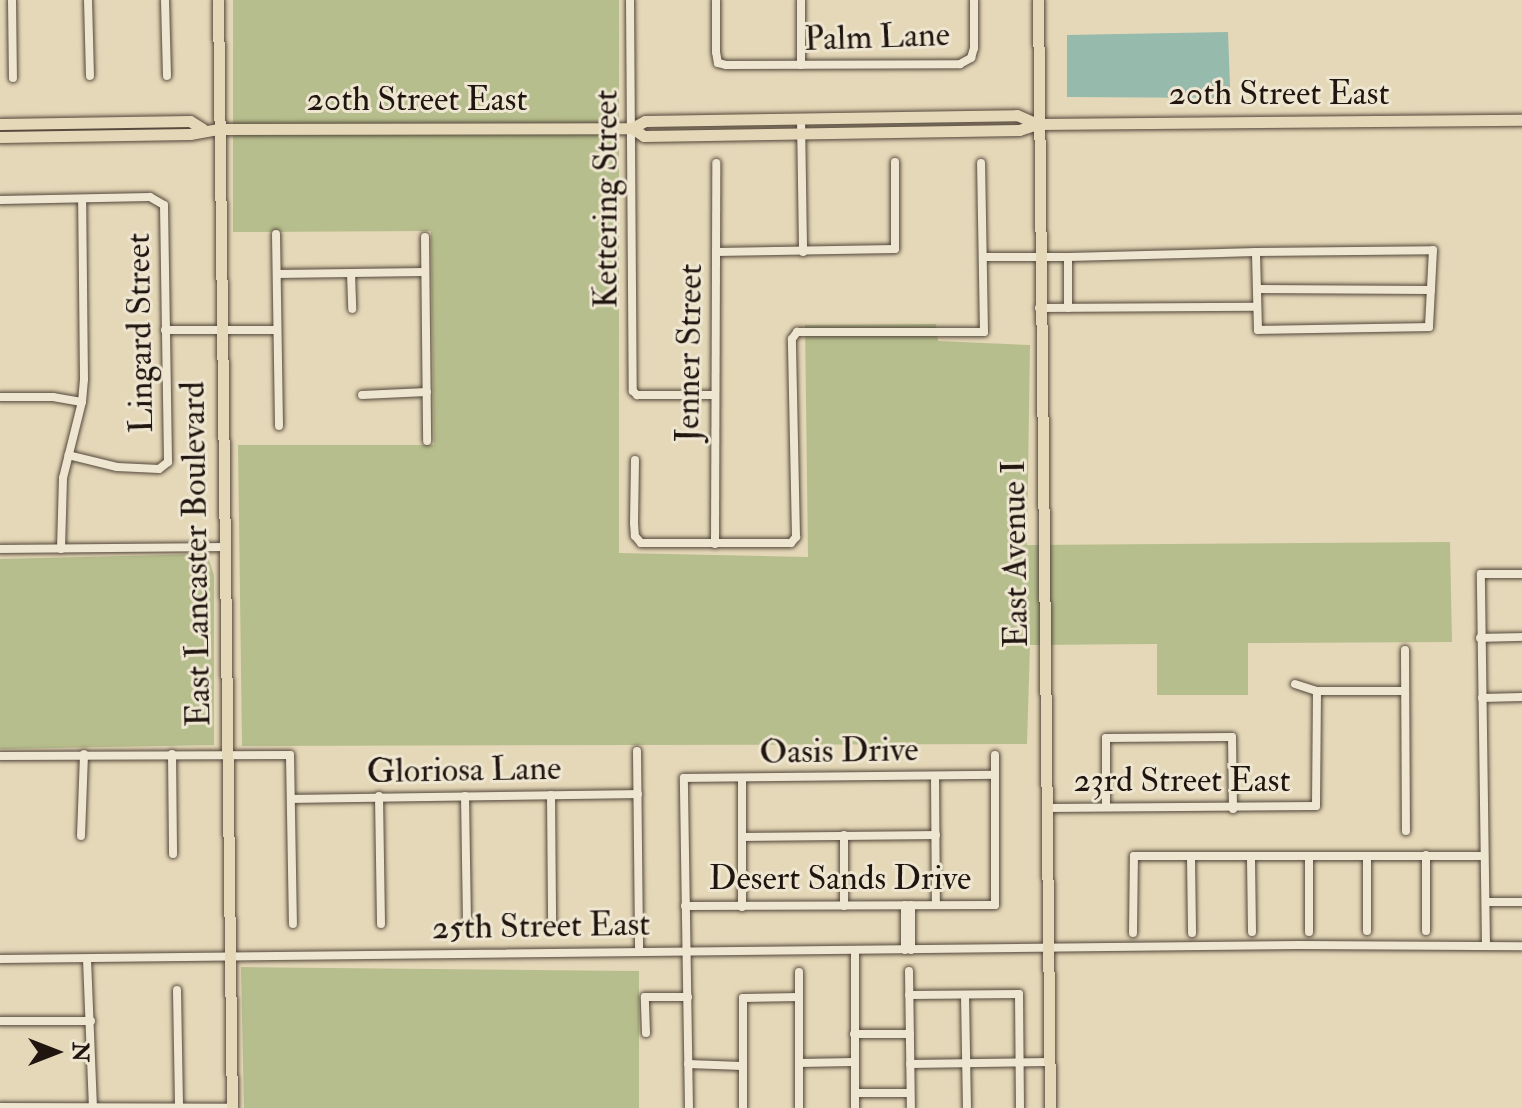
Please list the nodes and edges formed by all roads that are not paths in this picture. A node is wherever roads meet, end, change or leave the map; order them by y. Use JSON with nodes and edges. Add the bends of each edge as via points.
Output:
{"nodes":[{"id":1,"x":12,"y":0,"type":"edge"},
{"id":2,"x":88,"y":0,"type":"edge"},
{"id":3,"x":165,"y":0,"type":"edge"},
{"id":4,"x":218,"y":0,"type":"edge"},
{"id":5,"x":630,"y":0,"type":"edge"},
{"id":6,"x":716,"y":0,"type":"edge"},
{"id":7,"x":801,"y":0,"type":"edge"},
{"id":8,"x":974,"y":0,"type":"edge"},
{"id":9,"x":1038,"y":0,"type":"edge"},
{"id":10,"x":801,"y":65,"type":"junction"},
{"id":11,"x":90,"y":76,"type":"dead end"},
{"id":12,"x":167,"y":76,"type":"dead end"},
{"id":13,"x":13,"y":78,"type":"dead end"},
{"id":14,"x":801,"y":119,"type":"junction"},
{"id":15,"x":1522,"y":120,"type":"edge"},
{"id":16,"x":0,"y":124,"type":"edge"},
{"id":17,"x":1037,"y":124,"type":"junction"},
{"id":18,"x":632,"y":128,"type":"junction"},
{"id":19,"x":203,"y":129,"type":"junction"},
{"id":20,"x":218,"y":129,"type":"junction"},
{"id":21,"x":802,"y":133,"type":"junction"},
{"id":22,"x":0,"y":137,"type":"edge"},
{"id":23,"x":895,"y":162,"type":"dead end"},
{"id":24,"x":716,"y":163,"type":"dead end"},
{"id":25,"x":981,"y":163,"type":"dead end"},
{"id":26,"x":82,"y":199,"type":"junction"},
{"id":27,"x":0,"y":200,"type":"edge"},
{"id":28,"x":276,"y":234,"type":"dead end"},
{"id":29,"x":425,"y":237,"type":"dead end"},
{"id":30,"x":716,"y":252,"type":"junction"},
{"id":31,"x":803,"y":252,"type":"junction"},
{"id":32,"x":1256,"y":252,"type":"junction"},
{"id":33,"x":983,"y":257,"type":"junction"},
{"id":34,"x":1039,"y":257,"type":"junction"},
{"id":35,"x":1068,"y":257,"type":"junction"},
{"id":36,"x":425,"y":272,"type":"junction"},
{"id":37,"x":351,"y":273,"type":"junction"},
{"id":38,"x":277,"y":274,"type":"junction"},
{"id":39,"x":1257,"y":289,"type":"junction"},
{"id":40,"x":1431,"y":290,"type":"junction"},
{"id":41,"x":1257,"y":307,"type":"junction"},
{"id":42,"x":1039,"y":308,"type":"junction"},
{"id":43,"x":1068,"y":308,"type":"junction"},
{"id":44,"x":352,"y":309,"type":"dead end"},
{"id":45,"x":165,"y":330,"type":"junction"},
{"id":46,"x":277,"y":330,"type":"junction"},
{"id":47,"x":222,"y":331,"type":"junction"},
{"id":48,"x":427,"y":392,"type":"junction"},
{"id":49,"x":362,"y":395,"type":"dead end"},
{"id":50,"x":713,"y":395,"type":"junction"},
{"id":51,"x":0,"y":397,"type":"edge"},
{"id":52,"x":82,"y":402,"type":"junction"},
{"id":53,"x":279,"y":426,"type":"dead end"},
{"id":54,"x":427,"y":441,"type":"dead end"},
{"id":55,"x":68,"y":455,"type":"junction"},
{"id":56,"x":635,"y":460,"type":"dead end"},
{"id":57,"x":715,"y":544,"type":"junction"},
{"id":58,"x":224,"y":547,"type":"junction"},
{"id":59,"x":0,"y":549,"type":"edge"},
{"id":60,"x":61,"y":549,"type":"junction"},
{"id":61,"x":1522,"y":574,"type":"edge"},
{"id":62,"x":1522,"y":637,"type":"edge"},
{"id":63,"x":1480,"y":638,"type":"junction"},
{"id":64,"x":1405,"y":650,"type":"dead end"},
{"id":65,"x":1295,"y":684,"type":"dead end"},
{"id":66,"x":1317,"y":691,"type":"junction"},
{"id":67,"x":1405,"y":691,"type":"junction"},
{"id":68,"x":1522,"y":697,"type":"edge"},
{"id":69,"x":1482,"y":698,"type":"junction"},
{"id":70,"x":637,"y":751,"type":"dead end"},
{"id":71,"x":84,"y":754,"type":"junction"},
{"id":72,"x":172,"y":754,"type":"junction"},
{"id":73,"x":227,"y":754,"type":"junction"},
{"id":74,"x":995,"y":755,"type":"dead end"},
{"id":75,"x":0,"y":756,"type":"edge"},
{"id":76,"x":995,"y":775,"type":"junction"},
{"id":77,"x":935,"y":776,"type":"junction"},
{"id":78,"x":742,"y":778,"type":"junction"},
{"id":79,"x":638,"y":794,"type":"junction"},
{"id":80,"x":551,"y":795,"type":"junction"},
{"id":81,"x":379,"y":796,"type":"junction"},
{"id":82,"x":465,"y":796,"type":"junction"},
{"id":83,"x":291,"y":799,"type":"junction"},
{"id":84,"x":1106,"y":807,"type":"junction"},
{"id":85,"x":1047,"y":808,"type":"junction"},
{"id":86,"x":1233,"y":809,"type":"junction"},
{"id":87,"x":1406,"y":831,"type":"dead end"},
{"id":88,"x":844,"y":835,"type":"junction"},
{"id":89,"x":936,"y":835,"type":"junction"},
{"id":90,"x":81,"y":836,"type":"dead end"},
{"id":91,"x":743,"y":837,"type":"junction"},
{"id":92,"x":173,"y":854,"type":"dead end"},
{"id":93,"x":1426,"y":855,"type":"junction"},
{"id":94,"x":1367,"y":856,"type":"junction"},
{"id":95,"x":1483,"y":856,"type":"junction"},
{"id":96,"x":1309,"y":857,"type":"junction"},
{"id":97,"x":1191,"y":858,"type":"junction"},
{"id":98,"x":1251,"y":859,"type":"junction"},
{"id":99,"x":1486,"y":902,"type":"junction"},
{"id":100,"x":1522,"y":902,"type":"edge"},
{"id":101,"x":936,"y":904,"type":"junction"},
{"id":102,"x":908,"y":905,"type":"junction"},
{"id":103,"x":685,"y":906,"type":"junction"},
{"id":104,"x":844,"y":906,"type":"junction"},
{"id":105,"x":742,"y":907,"type":"junction"},
{"id":106,"x":552,"y":922,"type":"dead end"},
{"id":107,"x":467,"y":923,"type":"dead end"},
{"id":108,"x":293,"y":924,"type":"dead end"},
{"id":109,"x":381,"y":924,"type":"dead end"},
{"id":110,"x":1367,"y":931,"type":"dead end"},
{"id":111,"x":1426,"y":931,"type":"dead end"},
{"id":112,"x":1252,"y":932,"type":"dead end"},
{"id":113,"x":1309,"y":932,"type":"dead end"},
{"id":114,"x":1133,"y":933,"type":"dead end"},
{"id":115,"x":1192,"y":933,"type":"dead end"},
{"id":116,"x":1486,"y":946,"type":"junction"},
{"id":117,"x":1522,"y":946,"type":"edge"},
{"id":118,"x":1049,"y":947,"type":"junction"},
{"id":119,"x":855,"y":950,"type":"junction"},
{"id":120,"x":908,"y":950,"type":"junction"},
{"id":121,"x":639,"y":951,"type":"junction"},
{"id":122,"x":686,"y":951,"type":"junction"},
{"id":123,"x":230,"y":956,"type":"junction"},
{"id":124,"x":0,"y":959,"type":"edge"},
{"id":125,"x":87,"y":959,"type":"junction"},
{"id":126,"x":909,"y":971,"type":"dead end"},
{"id":127,"x":799,"y":972,"type":"dead end"},
{"id":128,"x":177,"y":990,"type":"dead end"},
{"id":129,"x":909,"y":995,"type":"junction"},
{"id":130,"x":965,"y":995,"type":"junction"},
{"id":131,"x":688,"y":997,"type":"junction"},
{"id":132,"x":799,"y":997,"type":"junction"},
{"id":133,"x":0,"y":1021,"type":"edge"},
{"id":134,"x":91,"y":1021,"type":"junction"},
{"id":135,"x":646,"y":1033,"type":"dead end"},
{"id":136,"x":854,"y":1034,"type":"junction"},
{"id":137,"x":910,"y":1034,"type":"junction"},
{"id":138,"x":854,"y":1062,"type":"junction"},
{"id":139,"x":1019,"y":1062,"type":"junction"},
{"id":140,"x":1049,"y":1062,"type":"junction"},
{"id":141,"x":799,"y":1063,"type":"junction"},
{"id":142,"x":965,"y":1063,"type":"junction"},
{"id":143,"x":688,"y":1064,"type":"junction"},
{"id":144,"x":910,"y":1064,"type":"junction"},
{"id":145,"x":742,"y":1066,"type":"junction"},
{"id":146,"x":855,"y":1093,"type":"junction"},
{"id":147,"x":910,"y":1093,"type":"junction"},
{"id":148,"x":0,"y":1107,"type":"edge"},
{"id":149,"x":179,"y":1107,"type":"edge"},
{"id":150,"x":93,"y":1108,"type":"edge"},
{"id":151,"x":232,"y":1108,"type":"edge"},
{"id":152,"x":689,"y":1108,"type":"edge"},
{"id":153,"x":743,"y":1108,"type":"edge"},
{"id":154,"x":799,"y":1108,"type":"edge"},
{"id":155,"x":855,"y":1108,"type":"edge"},
{"id":156,"x":911,"y":1108,"type":"edge"},
{"id":157,"x":967,"y":1108,"type":"edge"},
{"id":158,"x":1020,"y":1108,"type":"edge"},
{"id":159,"x":1050,"y":1108,"type":"edge"}],
"edges":[{"from":1,"to":13,"type":"street"},
{"from":2,"to":11,"type":"street"},
{"from":3,"to":12,"type":"street"},
{"from":4,"to":20,"type":"main road","name":"East Lancaster Boulevard"},
{"from":5,"to":18,"type":"street","name":"Kettering Street"},
{"from":6,"to":10,"type":"street","name":"Palm Lane","via":[[718,63]]},
{"from":7,"to":10,"type":"street"},
{"from":8,"to":10,"type":"street","name":"Palm Lane","via":[[974,48],[971,58],[960,64]]},
{"from":9,"to":17,"type":"main road","name":"East Avenue I"},
{"from":14,"to":17,"type":"main road","name":"20th Street East","via":[[1017,115]]},
{"from":14,"to":18,"type":"main road","name":"20th Street East","via":[[645,121]]},
{"from":14,"to":21,"type":"street"},
{"from":15,"to":17,"type":"main road","name":"20th Street East"},
{"from":16,"to":19,"type":"main road","name":"20th Street East","via":[[190,121]]},
{"from":17,"to":21,"type":"main road","name":"20th Street East","via":[[1019,130]]},
{"from":17,"to":34,"type":"main road","name":"East Avenue I"},
{"from":18,"to":20,"type":"main road","name":"20th Street East"},
{"from":18,"to":21,"type":"main road","name":"20th Street East","via":[[644,136]]},
{"from":18,"to":50,"type":"street","name":"Kettering Street","via":[[633,391]]},
{"from":19,"to":20,"type":"main road","name":"20th Street East"},
{"from":19,"to":22,"type":"main road","name":"20th Street East","via":[[190,134]]},
{"from":20,"to":47,"type":"main road","name":"East Lancaster Boulevard"},
{"from":21,"to":31,"type":"street"},
{"from":23,"to":31,"type":"street","via":[[895,249]]},
{"from":24,"to":30,"type":"street","name":"Jenner Street"},
{"from":25,"to":33,"type":"street"},
{"from":26,"to":27,"type":"street"},
{"from":26,"to":45,"type":"street","name":"Lingard Street","via":[[160,200]]},
{"from":26,"to":52,"type":"street"},
{"from":28,"to":38,"type":"street"},
{"from":29,"to":36,"type":"street"},
{"from":30,"to":31,"type":"street"},
{"from":30,"to":50,"type":"street","name":"Jenner Street"},
{"from":32,"to":35,"type":"street"},
{"from":32,"to":39,"type":"street"},
{"from":32,"to":40,"type":"street","via":[[1433,250]]},
{"from":33,"to":34,"type":"street"},
{"from":33,"to":57,"type":"street","via":[[984,332],[797,332],[792,339],[796,537],[791,543]]},
{"from":34,"to":35,"type":"street"},
{"from":34,"to":42,"type":"main road","name":"East Avenue I"},
{"from":35,"to":43,"type":"street"},
{"from":36,"to":37,"type":"street"},
{"from":36,"to":48,"type":"street"},
{"from":37,"to":38,"type":"street"},
{"from":37,"to":44,"type":"street"},
{"from":38,"to":46,"type":"street"},
{"from":39,"to":40,"type":"street"},
{"from":39,"to":41,"type":"street"},
{"from":40,"to":41,"type":"street","via":[[1429,327],[1258,330]]},
{"from":41,"to":43,"type":"street"},
{"from":42,"to":43,"type":"street"},
{"from":42,"to":85,"type":"main road","name":"East Avenue I"},
{"from":45,"to":47,"type":"street"},
{"from":45,"to":55,"type":"street","name":"Lingard Street","via":[[165,466],[117,467]]},
{"from":46,"to":47,"type":"street"},
{"from":46,"to":53,"type":"street"},
{"from":47,"to":58,"type":"main road","name":"East Lancaster Boulevard"},
{"from":48,"to":49,"type":"street"},
{"from":48,"to":54,"type":"street"},
{"from":50,"to":57,"type":"street","name":"Jenner Street"},
{"from":51,"to":52,"type":"street"},
{"from":52,"to":55,"type":"street"},
{"from":55,"to":60,"type":"street","via":[[61,495]]},
{"from":56,"to":57,"type":"street","via":[[634,523],[641,543]]},
{"from":58,"to":60,"type":"street"},
{"from":58,"to":73,"type":"main road","name":"East Lancaster Boulevard"},
{"from":59,"to":60,"type":"street"},
{"from":61,"to":63,"type":"street","via":[[1481,574]]},
{"from":62,"to":63,"type":"street"},
{"from":63,"to":69,"type":"street"},
{"from":64,"to":67,"type":"street"},
{"from":65,"to":66,"type":"street"},
{"from":66,"to":67,"type":"street"},
{"from":66,"to":86,"type":"street","name":"23rd Street East","via":[[1316,806]]},
{"from":67,"to":87,"type":"street"},
{"from":68,"to":69,"type":"street"},
{"from":69,"to":95,"type":"street"},
{"from":70,"to":79,"type":"street"},
{"from":71,"to":72,"type":"street"},
{"from":71,"to":75,"type":"street"},
{"from":71,"to":90,"type":"street"},
{"from":72,"to":73,"type":"street"},
{"from":72,"to":92,"type":"street"},
{"from":73,"to":83,"type":"street","via":[[290,755]]},
{"from":73,"to":123,"type":"main road","name":"East Lancaster Boulevard"},
{"from":74,"to":76,"type":"street"},
{"from":76,"to":77,"type":"street","name":"Oasis Drive"},
{"from":76,"to":101,"type":"street","name":"Desert Sands Drive","via":[[995,905]]},
{"from":77,"to":78,"type":"street","name":"Oasis Drive"},
{"from":77,"to":89,"type":"street"},
{"from":78,"to":91,"type":"street"},
{"from":78,"to":103,"type":"street","name":"Oasis Drive","via":[[684,778]]},
{"from":79,"to":80,"type":"street","name":"Gloriosa Lane"},
{"from":79,"to":121,"type":"street"},
{"from":80,"to":82,"type":"street","name":"Gloriosa Lane"},
{"from":80,"to":106,"type":"street"},
{"from":81,"to":82,"type":"street","name":"Gloriosa Lane"},
{"from":81,"to":83,"type":"street","name":"Gloriosa Lane"},
{"from":81,"to":109,"type":"street"},
{"from":82,"to":107,"type":"street"},
{"from":83,"to":108,"type":"street"},
{"from":84,"to":85,"type":"street","name":"23rd Street East"},
{"from":84,"to":86,"type":"street","name":"23rd Street East"},
{"from":84,"to":86,"type":"street","via":[[1106,738],[1232,737]]},
{"from":85,"to":118,"type":"main road","name":"East Avenue I"},
{"from":88,"to":89,"type":"street"},
{"from":88,"to":91,"type":"street"},
{"from":88,"to":104,"type":"street"},
{"from":89,"to":101,"type":"street"},
{"from":91,"to":105,"type":"street"},
{"from":93,"to":94,"type":"street"},
{"from":93,"to":95,"type":"street"},
{"from":93,"to":111,"type":"street"},
{"from":94,"to":96,"type":"street"},
{"from":94,"to":110,"type":"street"},
{"from":95,"to":99,"type":"street"},
{"from":96,"to":98,"type":"street"},
{"from":96,"to":113,"type":"street"},
{"from":97,"to":98,"type":"street"},
{"from":97,"to":114,"type":"street","via":[[1134,856]]},
{"from":97,"to":115,"type":"street"},
{"from":98,"to":112,"type":"street"},
{"from":99,"to":100,"type":"street"},
{"from":99,"to":116,"type":"street"},
{"from":101,"to":102,"type":"street","name":"Desert Sands Drive"},
{"from":102,"to":104,"type":"street","name":"Desert Sands Drive"},
{"from":102,"to":120,"type":"street"},
{"from":103,"to":105,"type":"street","name":"Desert Sands Drive"},
{"from":103,"to":122,"type":"street"},
{"from":104,"to":105,"type":"street","name":"Desert Sands Drive"},
{"from":116,"to":117,"type":"street"},
{"from":116,"to":118,"type":"street","name":"25th Street East"},
{"from":118,"to":120,"type":"street","name":"25th Street East"},
{"from":118,"to":140,"type":"main road","name":"East Avenue I"},
{"from":119,"to":120,"type":"street","name":"25th Street East"},
{"from":119,"to":122,"type":"street","name":"25th Street East"},
{"from":119,"to":136,"type":"street"},
{"from":121,"to":122,"type":"street","name":"25th Street East"},
{"from":121,"to":123,"type":"street","name":"25th Street East"},
{"from":122,"to":131,"type":"street"},
{"from":123,"to":125,"type":"street","name":"25th Street East"},
{"from":123,"to":151,"type":"main road","name":"East Lancaster Boulevard"},
{"from":124,"to":125,"type":"street","name":"25th Street East"},
{"from":125,"to":134,"type":"street"},
{"from":126,"to":129,"type":"street"},
{"from":127,"to":132,"type":"street"},
{"from":128,"to":149,"type":"street"},
{"from":129,"to":130,"type":"street"},
{"from":129,"to":137,"type":"street"},
{"from":130,"to":139,"type":"street","via":[[1019,994]]},
{"from":130,"to":142,"type":"street"},
{"from":131,"to":135,"type":"street","via":[[645,997]]},
{"from":131,"to":143,"type":"street"},
{"from":132,"to":141,"type":"street"},
{"from":132,"to":145,"type":"street","via":[[743,998]]},
{"from":133,"to":134,"type":"street"},
{"from":134,"to":150,"type":"street"},
{"from":136,"to":137,"type":"street"},
{"from":136,"to":138,"type":"street"},
{"from":137,"to":144,"type":"street"},
{"from":138,"to":141,"type":"street"},
{"from":138,"to":146,"type":"street"},
{"from":139,"to":140,"type":"street"},
{"from":139,"to":142,"type":"street"},
{"from":139,"to":158,"type":"street"},
{"from":140,"to":159,"type":"main road","name":"East Avenue I"},
{"from":141,"to":154,"type":"street"},
{"from":142,"to":144,"type":"street"},
{"from":142,"to":157,"type":"street"},
{"from":143,"to":145,"type":"street"},
{"from":143,"to":152,"type":"street"},
{"from":144,"to":147,"type":"street"},
{"from":145,"to":153,"type":"street"},
{"from":146,"to":147,"type":"street"},
{"from":146,"to":155,"type":"street"},
{"from":147,"to":156,"type":"street"},
{"from":148,"to":150,"type":"street"},
{"from":149,"to":150,"type":"street"},
{"from":149,"to":151,"type":"street"}]}
